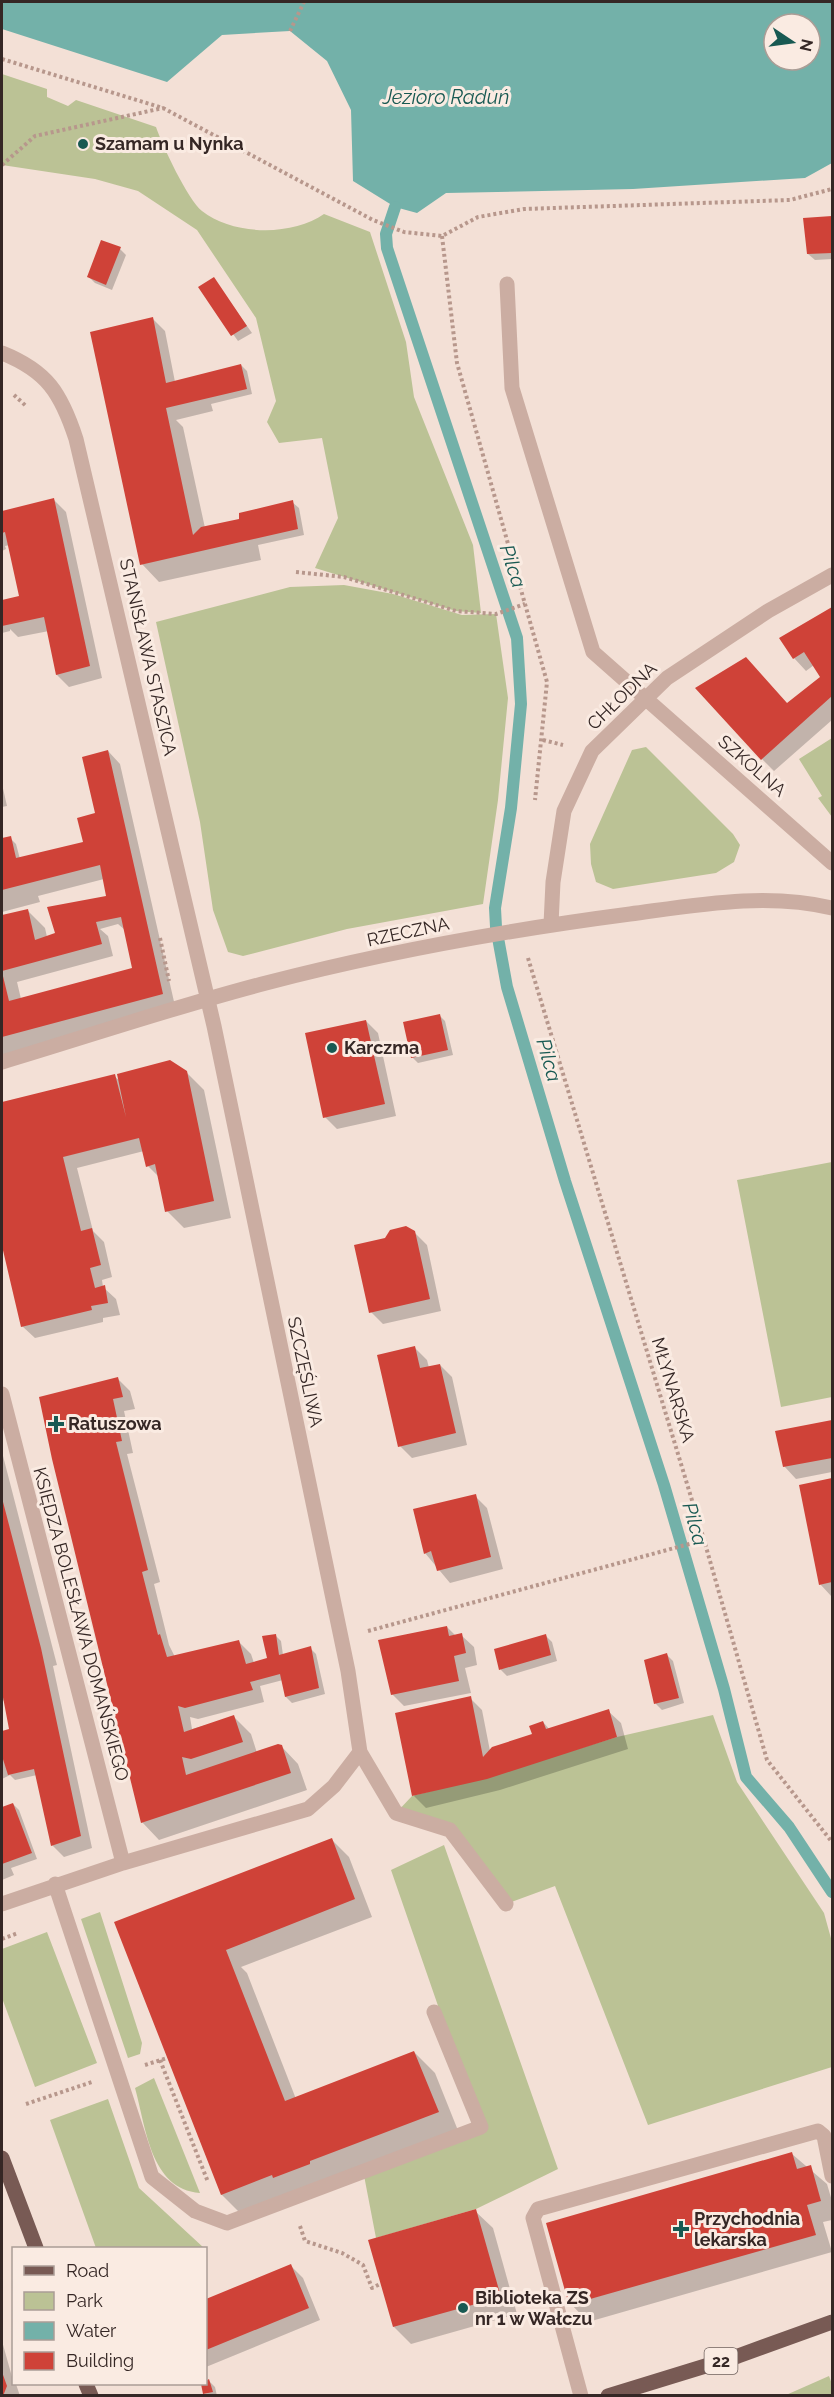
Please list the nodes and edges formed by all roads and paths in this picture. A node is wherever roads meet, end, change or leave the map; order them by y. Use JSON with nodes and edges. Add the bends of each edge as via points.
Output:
{"nodes":[{"id":1,"x":304,"y":2,"type":"edge"},
{"id":2,"x":290,"y":30,"type":"dead end"},
{"id":3,"x":2,"y":59,"type":"edge"},
{"id":4,"x":163,"y":108,"type":"junction"},
{"id":5,"x":2,"y":165,"type":"edge"},
{"id":6,"x":832,"y":189,"type":"edge"},
{"id":7,"x":441,"y":236,"type":"junction"},
{"id":8,"x":507,"y":284,"type":"dead end"},
{"id":9,"x":2,"y":354,"type":"edge"},
{"id":10,"x":12,"y":394,"type":"dead end"},
{"id":11,"x":28,"y":408,"type":"dead end"},
{"id":12,"x":296,"y":572,"type":"dead end"},
{"id":13,"x":832,"y":576,"type":"edge"},
{"id":14,"x":525,"y":604,"type":"junction"},
{"id":15,"x":646,"y":699,"type":"junction"},
{"id":16,"x":534,"y":808,"type":"dead end"},
{"id":17,"x":832,"y":864,"type":"edge"},
{"id":18,"x":832,"y":908,"type":"edge"},
{"id":19,"x":551,"y":924,"type":"junction"},
{"id":20,"x":158,"y":926,"type":"dead end"},
{"id":21,"x":519,"y":929,"type":"junction"},
{"id":22,"x":170,"y":985,"type":"dead end"},
{"id":23,"x":208,"y":1001,"type":"junction"},
{"id":24,"x":2,"y":1062,"type":"edge"},
{"id":25,"x":2,"y":1394,"type":"edge"},
{"id":26,"x":704,"y":1540,"type":"junction"},
{"id":27,"x":341,"y":1638,"type":"junction"},
{"id":28,"x":360,"y":1752,"type":"junction"},
{"id":29,"x":832,"y":1842,"type":"edge"},
{"id":30,"x":123,"y":1863,"type":"junction"},
{"id":31,"x":55,"y":1884,"type":"junction"},
{"id":32,"x":2,"y":1904,"type":"edge"},
{"id":33,"x":506,"y":1904,"type":"dead end"},
{"id":34,"x":434,"y":2012,"type":"dead end"},
{"id":35,"x":2,"y":2157,"type":"edge"},
{"id":36,"x":832,"y":2176,"type":"edge"},
{"id":37,"x":36,"y":2247,"type":"edge"},
{"id":38,"x":832,"y":2322,"type":"edge"},
{"id":39,"x":581,"y":2396,"type":"edge"},
{"id":40,"x":608,"y":2396,"type":"edge"}],
"edges":[{"from":1,"to":2,"type":"path"},
{"from":3,"to":4,"type":"path"},
{"from":4,"to":5,"type":"path","via":[[35,136]]},
{"from":4,"to":7,"type":"path","via":[[373,220],[404,232]]},
{"from":6,"to":7,"type":"path","via":[[790,200],[524,209],[478,217]]},
{"from":7,"to":14,"type":"path","via":[[457,363]]},
{"from":8,"to":15,"type":"street","name":"SZKOLNA","via":[[512,388],[593,652]]},
{"from":9,"to":23,"type":"street","name":"STANISŁAWA STASZICA","via":[[48,380],[66,406]]},
{"from":10,"to":11,"type":"path"},
{"from":12,"to":14,"type":"path","via":[[344,577],[456,611],[496,614]]},
{"from":13,"to":15,"type":"street","name":"CHŁODNA","via":[[768,611],[667,678]]},
{"from":14,"to":16,"type":"path","via":[[548,682]]},
{"from":15,"to":17,"type":"street","name":"SZKOLNA"},
{"from":15,"to":19,"type":"street","name":"CHŁODNA","via":[[592,751],[564,811]]},
{"from":18,"to":19,"type":"street","name":"RZECZNA","via":[[796,901],[730,901]]},
{"from":19,"to":21,"type":"street","name":"RZECZNA"},
{"from":20,"to":22,"type":"path"},
{"from":21,"to":23,"type":"street","name":"RZECZNA","via":[[266,983]]},
{"from":21,"to":26,"type":"path","name":"MŁYNARSKA"},
{"from":23,"to":24,"type":"street","name":"RZECZNA"},
{"from":23,"to":27,"type":"street","name":"SZCZĘŚLIWA"},
{"from":25,"to":30,"type":"street","name":"KSIĘDZA BOLESŁAWA DOMAŃSKIEGO"},
{"from":26,"to":27,"type":"path"},
{"from":26,"to":29,"type":"path","name":"MŁYNARSKA","via":[[766,1760]]},
{"from":27,"to":28,"type":"street","name":"SZCZĘŚLIWA"},
{"from":28,"to":30,"type":"street","via":[[334,1786],[308,1809]]},
{"from":28,"to":33,"type":"street","via":[[396,1813],[450,1830]]},
{"from":30,"to":31,"type":"street"},
{"from":31,"to":32,"type":"street"},
{"from":31,"to":34,"type":"street","via":[[152,2177],[195,2211],[227,2223],[481,2127]]},
{"from":35,"to":37,"type":"main road"},
{"from":36,"to":39,"type":"street","via":[[824,2136],[818,2131],[538,2209],[533,2218]]},
{"from":38,"to":40,"type":"main road","number":"22"}]}
